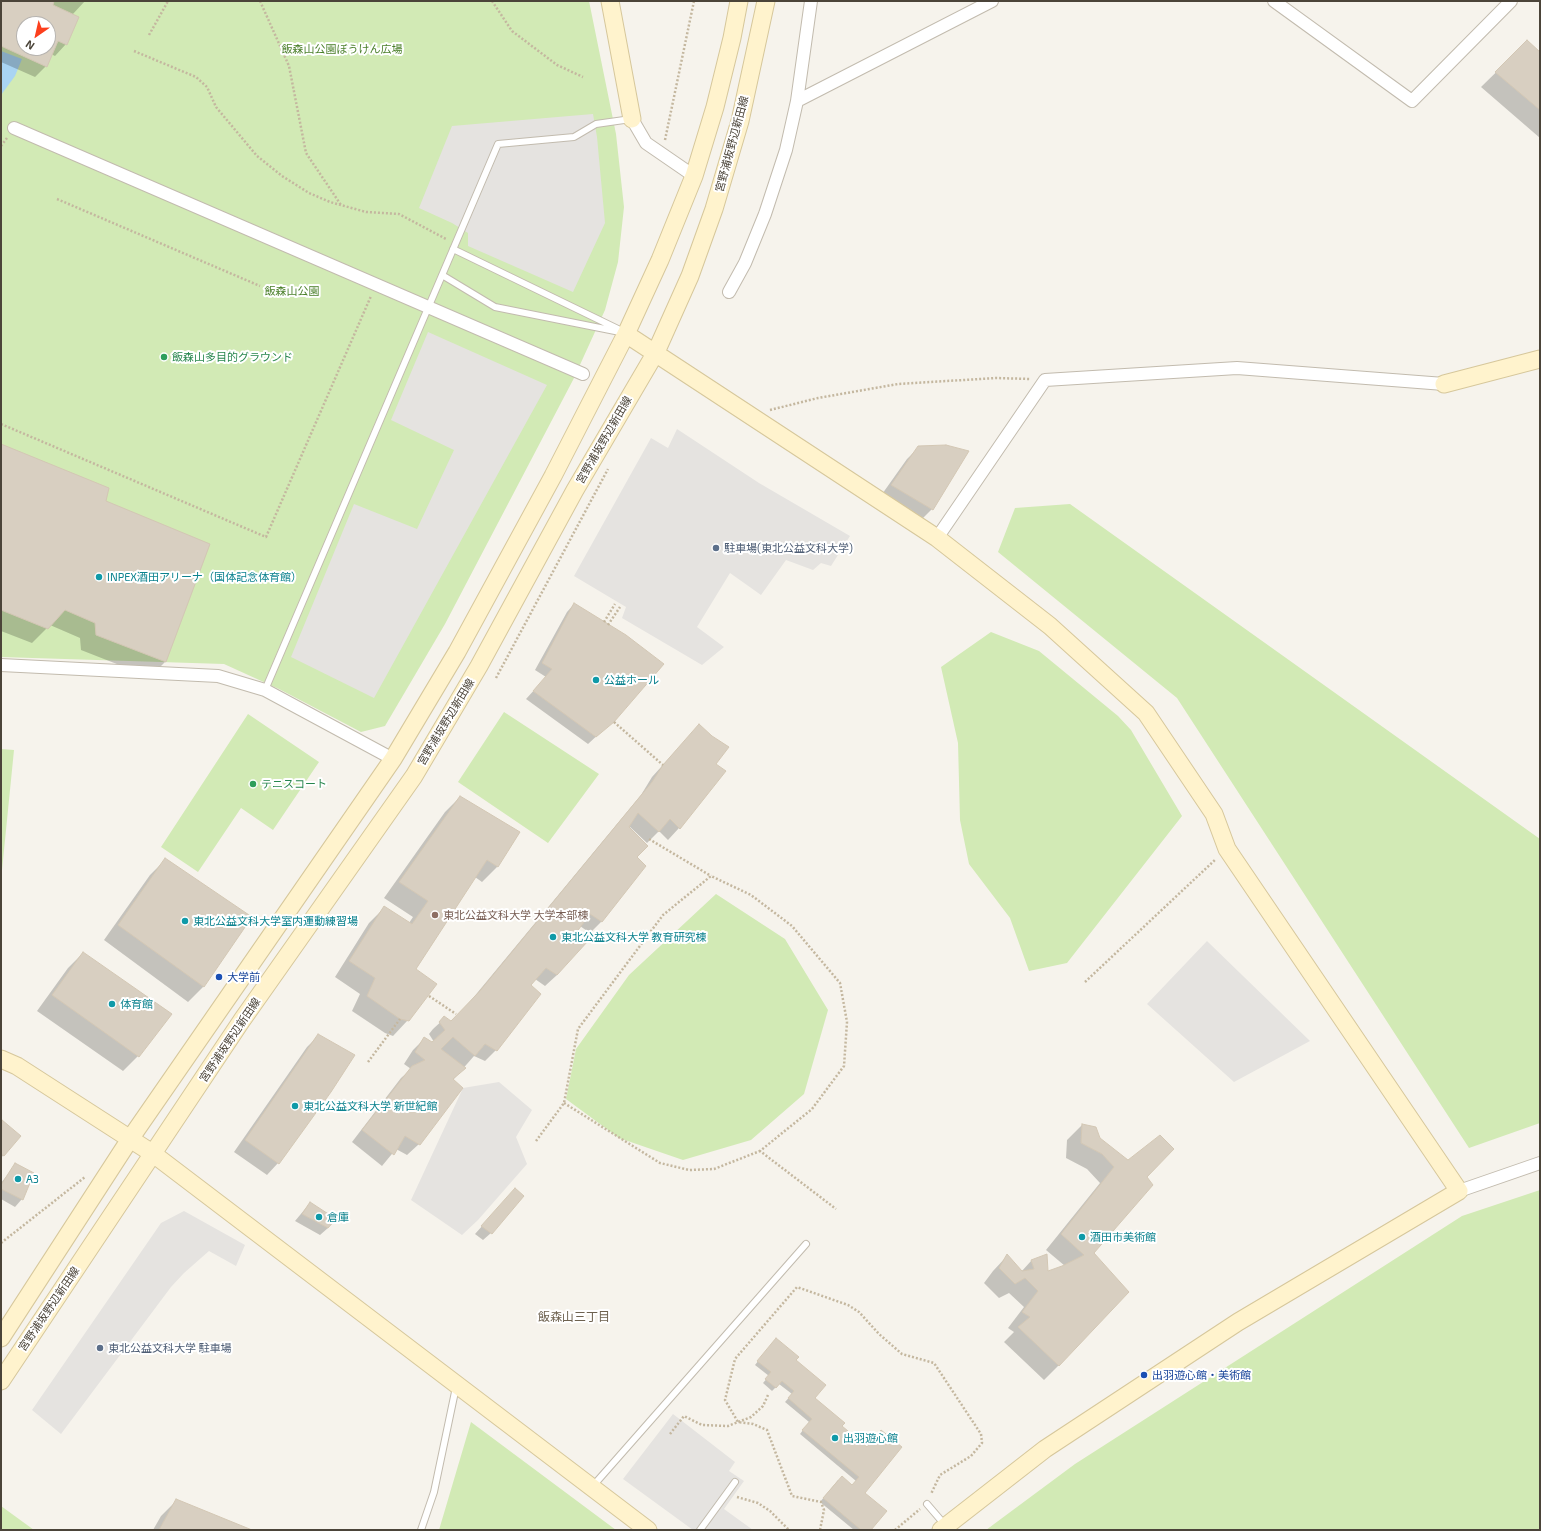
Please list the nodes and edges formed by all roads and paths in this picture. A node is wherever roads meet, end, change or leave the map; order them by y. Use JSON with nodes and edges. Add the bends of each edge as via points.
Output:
{"nodes":[{"id":1,"x":168,"y":1,"type":"edge"},
{"id":2,"x":260,"y":1,"type":"edge"},
{"id":3,"x":492,"y":1,"type":"edge"},
{"id":4,"x":610,"y":1,"type":"edge"},
{"id":5,"x":694,"y":1,"type":"edge"},
{"id":6,"x":739,"y":1,"type":"edge"},
{"id":7,"x":766,"y":1,"type":"edge"},
{"id":8,"x":811,"y":1,"type":"edge"},
{"id":9,"x":992,"y":1,"type":"edge"},
{"id":10,"x":1274,"y":1,"type":"edge"},
{"id":11,"x":1511,"y":1,"type":"edge"},
{"id":12,"x":149,"y":35,"type":"dead end"},
{"id":13,"x":134,"y":51,"type":"dead end"},
{"id":14,"x":583,"y":77,"type":"dead end"},
{"id":15,"x":796,"y":102,"type":"junction"},
{"id":16,"x":632,"y":119,"type":"junction"},
{"id":17,"x":14,"y":128,"type":"dead end"},
{"id":18,"x":662,"y":154,"type":"junction"},
{"id":19,"x":694,"y":176,"type":"junction"},
{"id":20,"x":57,"y":199,"type":"dead end"},
{"id":21,"x":341,"y":205,"type":"junction"},
{"id":22,"x":453,"y":249,"type":"junction"},
{"id":23,"x":442,"y":275,"type":"junction"},
{"id":24,"x":260,"y":286,"type":"dead end"},
{"id":25,"x":376,"y":286,"type":"junction"},
{"id":26,"x":729,"y":292,"type":"dead end"},
{"id":27,"x":427,"y":308,"type":"junction"},
{"id":28,"x":626,"y":334,"type":"junction"},
{"id":29,"x":656,"y":352,"type":"junction"},
{"id":30,"x":1540,"y":359,"type":"edge"},
{"id":31,"x":583,"y":374,"type":"dead end"},
{"id":32,"x":1045,"y":380,"type":"junction"},
{"id":33,"x":1444,"y":384,"type":"joint"},
{"id":34,"x":754,"y":416,"type":"junction"},
{"id":35,"x":1,"y":424,"type":"edge"},
{"id":36,"x":609,"y":467,"type":"dead end"},
{"id":37,"x":937,"y":538,"type":"junction"},
{"id":38,"x":615,"y":604,"type":"dead end"},
{"id":39,"x":620,"y":607,"type":"dead end"},
{"id":40,"x":604,"y":622,"type":"dead end"},
{"id":41,"x":608,"y":625,"type":"dead end"},
{"id":42,"x":1,"y":665,"type":"edge"},
{"id":43,"x":496,"y":678,"type":"dead end"},
{"id":44,"x":265,"y":690,"type":"junction"},
{"id":45,"x":614,"y":722,"type":"dead end"},
{"id":46,"x":394,"y":759,"type":"junction"},
{"id":47,"x":663,"y":765,"type":"dead end"},
{"id":48,"x":649,"y":839,"type":"dead end"},
{"id":49,"x":1227,"y":849,"type":"junction"},
{"id":50,"x":711,"y":876,"type":"junction"},
{"id":51,"x":1085,"y":982,"type":"dead end"},
{"id":52,"x":429,"y":996,"type":"dead end"},
{"id":53,"x":456,"y":1014,"type":"dead end"},
{"id":54,"x":400,"y":1019,"type":"dead end"},
{"id":55,"x":1,"y":1059,"type":"edge"},
{"id":56,"x":368,"y":1062,"type":"dead end"},
{"id":57,"x":564,"y":1103,"type":"junction"},
{"id":58,"x":130,"y":1139,"type":"junction"},
{"id":59,"x":536,"y":1141,"type":"dead end"},
{"id":60,"x":760,"y":1151,"type":"junction"},
{"id":61,"x":152,"y":1153,"type":"junction"},
{"id":62,"x":1540,"y":1163,"type":"edge"},
{"id":63,"x":101,"y":1184,"type":"junction"},
{"id":64,"x":1459,"y":1191,"type":"junction"},
{"id":65,"x":836,"y":1209,"type":"dead end"},
{"id":66,"x":1,"y":1243,"type":"edge"},
{"id":67,"x":806,"y":1244,"type":"dead end"},
{"id":68,"x":1,"y":1338,"type":"edge"},
{"id":69,"x":1,"y":1381,"type":"edge"},
{"id":70,"x":456,"y":1386,"type":"junction"},
{"id":71,"x":768,"y":1395,"type":"dead end"},
{"id":72,"x":738,"y":1422,"type":"junction"},
{"id":73,"x":670,"y":1434,"type":"dead end"},
{"id":74,"x":735,"y":1482,"type":"dead end"},
{"id":75,"x":591,"y":1488,"type":"junction"},
{"id":76,"x":726,"y":1494,"type":"junction"},
{"id":77,"x":927,"y":1504,"type":"junction"},
{"id":78,"x":944,"y":1528,"type":"edge"},
{"id":79,"x":421,"y":1530,"type":"edge"},
{"id":80,"x":648,"y":1530,"type":"edge"},
{"id":81,"x":700,"y":1530,"type":"edge"},
{"id":82,"x":789,"y":1530,"type":"edge"},
{"id":83,"x":820,"y":1530,"type":"edge"},
{"id":84,"x":895,"y":1530,"type":"edge"}],
"edges":[{"from":1,"to":12,"type":"path"},
{"from":2,"to":21,"type":"path","via":[[289,66],[306,153]]},
{"from":3,"to":14,"type":"path","via":[[512,31],[557,65]]},
{"from":4,"to":16,"type":"main road"},
{"from":5,"to":18,"type":"path"},
{"from":6,"to":19,"type":"main road","via":[[717,100]]},
{"from":7,"to":29,"type":"main road","name":"宮野浦坂野辺新田線","via":[[740,121],[714,209],[690,276]]},
{"from":8,"to":15,"type":"street"},
{"from":9,"to":15,"type":"street"},
{"from":10,"to":11,"type":"street","via":[[1412,101]]},
{"from":13,"to":21,"type":"path","via":[[196,77],[207,87],[216,107],[256,156],[309,193]]},
{"from":15,"to":26,"type":"street","via":[[786,150],[766,214],[745,263]]},
{"from":16,"to":18,"type":"street","via":[[646,143]]},
{"from":16,"to":22,"type":"lane","via":[[596,124],[574,137],[498,144]]},
{"from":17,"to":25,"type":"street"},
{"from":18,"to":19,"type":"street"},
{"from":19,"to":28,"type":"main road"},
{"from":20,"to":24,"type":"path"},
{"from":21,"to":22,"type":"path","via":[[366,212],[399,214],[445,237]]},
{"from":22,"to":23,"type":"lane"},
{"from":22,"to":28,"type":"lane"},
{"from":23,"to":27,"type":"lane"},
{"from":23,"to":28,"type":"lane","via":[[495,307]]},
{"from":25,"to":27,"type":"street"},
{"from":25,"to":35,"type":"path","via":[[266,537]]},
{"from":27,"to":31,"type":"street"},
{"from":27,"to":44,"type":"lane"},
{"from":28,"to":29,"type":"main road"},
{"from":28,"to":46,"type":"main road","via":[[550,483],[465,639]]},
{"from":29,"to":34,"type":"main road"},
{"from":29,"to":61,"type":"main road","name":"宮野浦坂野辺新田線","via":[[414,776]]},
{"from":30,"to":33,"type":"main road"},
{"from":32,"to":33,"type":"street","via":[[1237,368]]},
{"from":32,"to":34,"type":"path","via":[[996,378],[898,384],[775,408]]},
{"from":32,"to":37,"type":"street"},
{"from":34,"to":37,"type":"main road"},
{"from":36,"to":43,"type":"path"},
{"from":37,"to":49,"type":"main road","via":[[1050,626],[1146,713],[1214,814]]},
{"from":38,"to":40,"type":"path"},
{"from":39,"to":41,"type":"path"},
{"from":42,"to":44,"type":"street","via":[[218,676]]},
{"from":44,"to":46,"type":"street"},
{"from":45,"to":47,"type":"path"},
{"from":46,"to":58,"type":"main road"},
{"from":48,"to":50,"type":"path"},
{"from":49,"to":51,"type":"path"},
{"from":49,"to":64,"type":"main road"},
{"from":50,"to":57,"type":"path","via":[[663,915],[578,1029]]},
{"from":50,"to":60,"type":"path","via":[[751,895],[792,926],[840,983],[847,1022],[844,1066],[812,1109]]},
{"from":52,"to":53,"type":"path"},
{"from":54,"to":56,"type":"path"},
{"from":55,"to":58,"type":"main road","via":[[17,1066]]},
{"from":57,"to":59,"type":"path"},
{"from":57,"to":60,"type":"path","via":[[660,1163],[689,1170],[714,1169]]},
{"from":58,"to":61,"type":"main road"},
{"from":58,"to":63,"type":"main road"},
{"from":60,"to":65,"type":"path"},
{"from":61,"to":69,"type":"main road","name":"宮野浦坂野辺新田線"},
{"from":61,"to":70,"type":"main road"},
{"from":62,"to":64,"type":"street"},
{"from":63,"to":66,"type":"path","via":[[86,1176]]},
{"from":63,"to":68,"type":"main road"},
{"from":64,"to":78,"type":"main road","via":[[1238,1322],[1045,1450]]},
{"from":67,"to":75,"type":"lane"},
{"from":70,"to":75,"type":"main road"},
{"from":70,"to":79,"type":"lane","via":[[434,1492]]},
{"from":71,"to":72,"type":"path","via":[[763,1406],[751,1417]]},
{"from":72,"to":73,"type":"path","via":[[728,1426],[702,1425],[684,1416]]},
{"from":72,"to":77,"type":"path","via":[[725,1400],[735,1359],[797,1287],[848,1305],[859,1312],[902,1354],[934,1363],[981,1434],[982,1443],[971,1456],[940,1475]]},
{"from":72,"to":83,"type":"path","via":[[768,1430],[792,1496],[821,1502],[824,1510]]},
{"from":74,"to":76,"type":"lane"},
{"from":75,"to":80,"type":"main road"},
{"from":76,"to":81,"type":"lane"},
{"from":76,"to":82,"type":"path","via":[[758,1504],[770,1511]]},
{"from":77,"to":78,"type":"lane"},
{"from":77,"to":84,"type":"path"}]}
